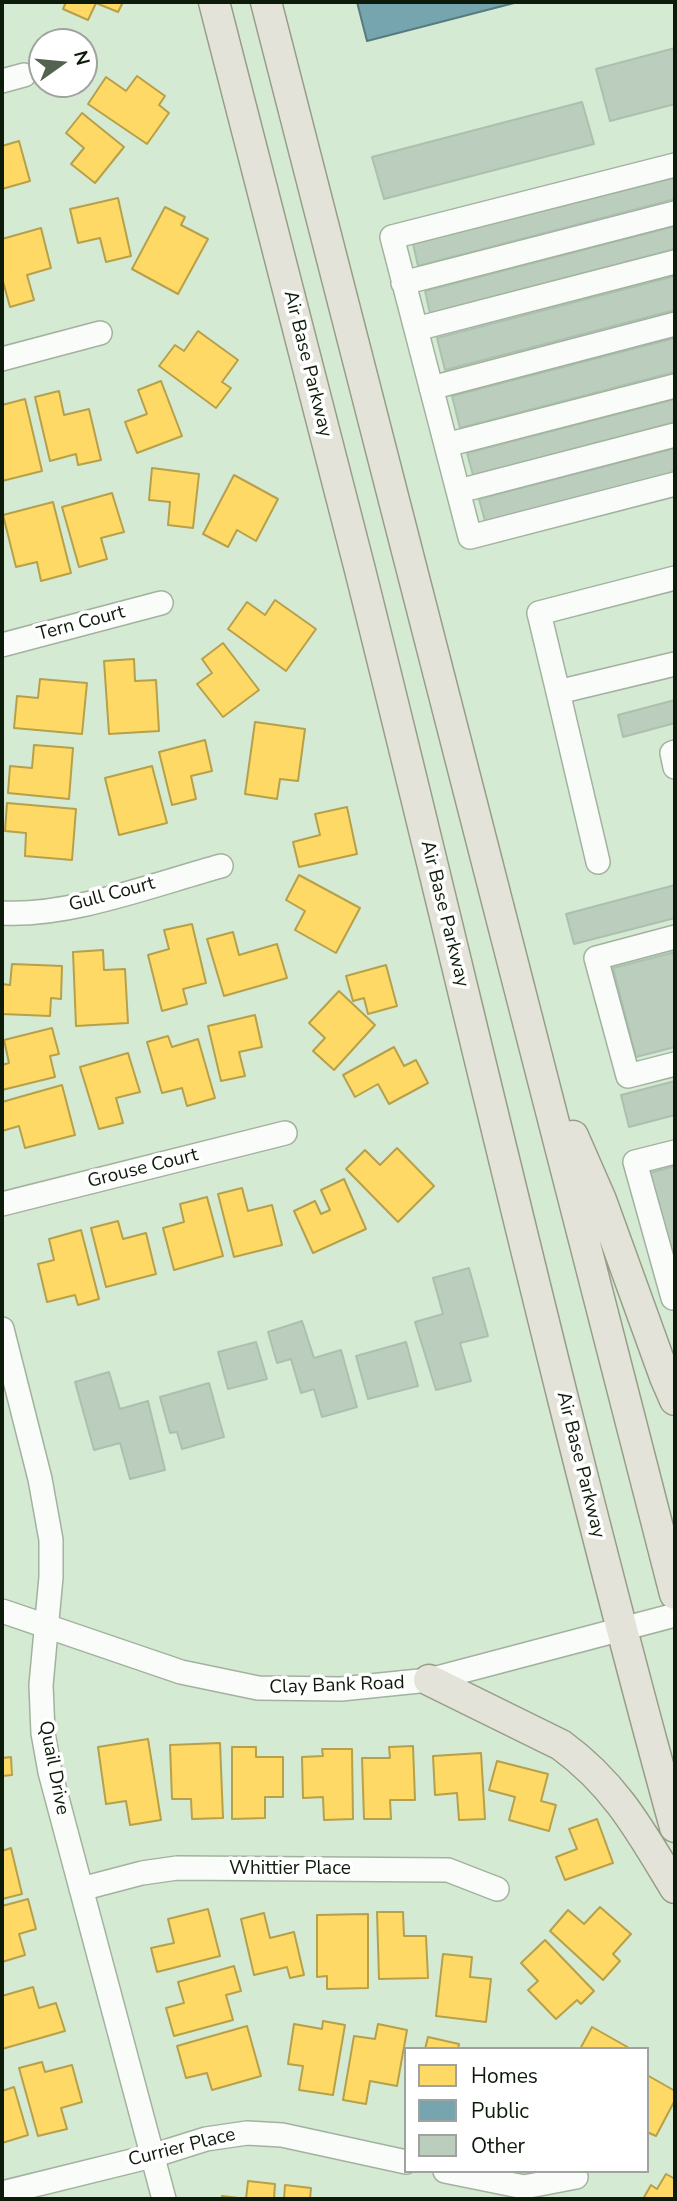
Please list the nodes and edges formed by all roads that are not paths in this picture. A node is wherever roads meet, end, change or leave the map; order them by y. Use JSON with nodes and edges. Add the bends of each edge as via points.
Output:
{"nodes":[{"id":1,"x":214,"y":2,"type":"edge"},
{"id":2,"x":266,"y":2,"type":"edge"},
{"id":3,"x":24,"y":75,"type":"dead end"},
{"id":4,"x":2,"y":81,"type":"edge"},
{"id":5,"x":675,"y":164,"type":"edge"},
{"id":6,"x":675,"y":213,"type":"edge"},
{"id":7,"x":675,"y":262,"type":"edge"},
{"id":8,"x":403,"y":284,"type":"junction"},
{"id":9,"x":675,"y":324,"type":"edge"},
{"id":10,"x":416,"y":329,"type":"junction"},
{"id":11,"x":100,"y":333,"type":"dead end"},
{"id":12,"x":2,"y":359,"type":"edge"},
{"id":13,"x":675,"y":386,"type":"edge"},
{"id":14,"x":431,"y":388,"type":"junction"},
{"id":15,"x":675,"y":435,"type":"edge"},
{"id":16,"x":446,"y":445,"type":"junction"},
{"id":17,"x":675,"y":484,"type":"edge"},
{"id":18,"x":458,"y":491,"type":"junction"},
{"id":19,"x":675,"y":578,"type":"edge"},
{"id":20,"x":161,"y":603,"type":"dead end"},
{"id":21,"x":2,"y":645,"type":"edge"},
{"id":22,"x":675,"y":664,"type":"edge"},
{"id":23,"x":558,"y":692,"type":"junction"},
{"id":24,"x":675,"y":752,"type":"edge"},
{"id":25,"x":675,"y":767,"type":"edge"},
{"id":26,"x":598,"y":862,"type":"dead end"},
{"id":27,"x":220,"y":866,"type":"dead end"},
{"id":28,"x":2,"y":913,"type":"edge"},
{"id":29,"x":675,"y":937,"type":"edge"},
{"id":30,"x":538,"y":1058,"type":"junction"},
{"id":31,"x":675,"y":1064,"type":"edge"},
{"id":32,"x":285,"y":1133,"type":"dead end"},
{"id":33,"x":675,"y":1152,"type":"edge"},
{"id":34,"x":2,"y":1204,"type":"edge"},
{"id":35,"x":675,"y":1297,"type":"edge"},
{"id":36,"x":2,"y":1329,"type":"edge"},
{"id":37,"x":675,"y":1400,"type":"edge"},
{"id":38,"x":675,"y":1594,"type":"edge"},
{"id":39,"x":2,"y":1611,"type":"edge"},
{"id":40,"x":675,"y":1615,"type":"edge"},
{"id":41,"x":47,"y":1627,"type":"junction"},
{"id":42,"x":622,"y":1629,"type":"junction"},
{"id":43,"x":429,"y":1680,"type":"junction"},
{"id":44,"x":675,"y":1826,"type":"edge"},
{"id":45,"x":675,"y":1888,"type":"edge"},
{"id":46,"x":81,"y":1889,"type":"junction"},
{"id":47,"x":497,"y":1889,"type":"dead end"},
{"id":48,"x":152,"y":2155,"type":"junction"},
{"id":49,"x":404,"y":2162,"type":"edge"},
{"id":50,"x":455,"y":2173,"type":"edge"},
{"id":51,"x":576,"y":2177,"type":"dead end"},
{"id":52,"x":2,"y":2193,"type":"edge"},
{"id":53,"x":164,"y":2199,"type":"edge"}],
"edges":[{"from":1,"to":42,"type":"main road","name":"Air Base Parkway"},
{"from":2,"to":30,"type":"main road"},
{"from":3,"to":4,"type":"street"},
{"from":5,"to":8,"type":"street","via":[[392,237]]},
{"from":6,"to":8,"type":"street"},
{"from":7,"to":10,"type":"street"},
{"from":8,"to":10,"type":"street"},
{"from":9,"to":14,"type":"street"},
{"from":10,"to":14,"type":"street"},
{"from":11,"to":12,"type":"street"},
{"from":13,"to":16,"type":"street"},
{"from":14,"to":16,"type":"street"},
{"from":15,"to":18,"type":"street"},
{"from":16,"to":18,"type":"street"},
{"from":17,"to":18,"type":"street","via":[[470,537]]},
{"from":19,"to":23,"type":"street","via":[[539,613]]},
{"from":20,"to":21,"type":"street","name":"Tern Court"},
{"from":22,"to":23,"type":"street"},
{"from":23,"to":26,"type":"street"},
{"from":24,"to":25,"type":"street"},
{"from":27,"to":28,"type":"street","name":"Gull Court","via":[[66,909]]},
{"from":29,"to":31,"type":"street","via":[[596,958],[628,1076]]},
{"from":30,"to":37,"type":"main road","via":[[601,1200]]},
{"from":30,"to":38,"type":"main road"},
{"from":32,"to":34,"type":"street","name":"Grouse Court"},
{"from":33,"to":35,"type":"street","via":[[635,1162]]},
{"from":36,"to":41,"type":"street","name":"Quail Drive","via":[[51,1540]]},
{"from":39,"to":41,"type":"street","name":"Clay Bank Road"},
{"from":40,"to":42,"type":"street","name":"Clay Bank Road"},
{"from":41,"to":43,"type":"street","name":"Clay Bank Road","via":[[181,1672],[258,1688],[341,1689]]},
{"from":41,"to":46,"type":"street","name":"Quail Drive","via":[[41,1685],[43,1733]]},
{"from":42,"to":43,"type":"street","name":"Clay Bank Road"},
{"from":42,"to":44,"type":"main road","name":"Air Base Parkway"},
{"from":43,"to":45,"type":"main road","via":[[581,1759],[613,1791]]},
{"from":46,"to":47,"type":"street","name":"Whittier Place","via":[[177,1868],[448,1870]]},
{"from":46,"to":48,"type":"street","name":"Quail Drive"},
{"from":48,"to":49,"type":"street","name":"Currier Place","via":[[247,2133],[282,2135]]},
{"from":48,"to":52,"type":"street","name":"Currier Place"},
{"from":48,"to":53,"type":"street","name":"Quail Drive"},
{"from":50,"to":51,"type":"street","via":[[524,2187]]}]}
